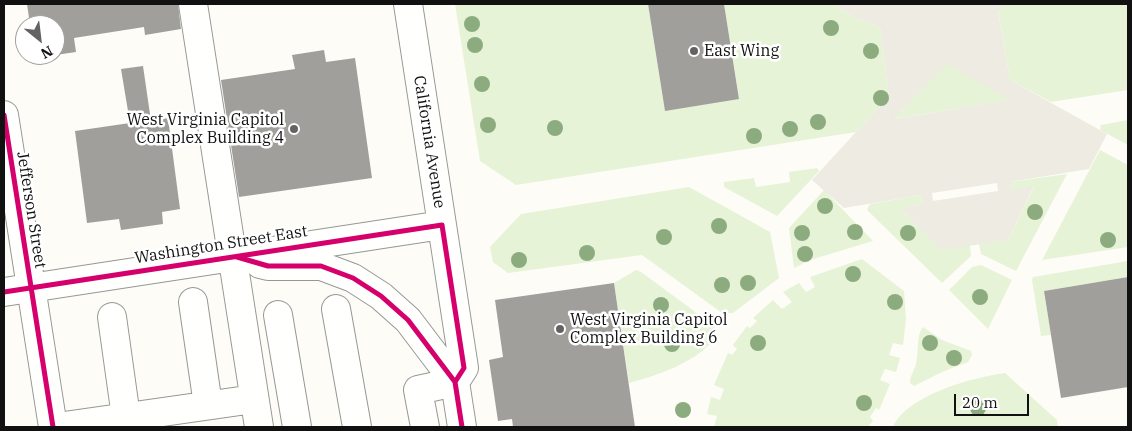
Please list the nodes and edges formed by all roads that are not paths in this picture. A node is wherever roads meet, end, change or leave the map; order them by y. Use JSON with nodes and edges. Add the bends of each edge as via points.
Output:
{"nodes":[{"id":1,"x":193,"y":4,"type":"edge"},
{"id":2,"x":408,"y":4,"type":"edge"},
{"id":3,"x":4,"y":121,"type":"edge"},
{"id":4,"x":442,"y":225,"type":"junction"},
{"id":5,"x":232,"y":256,"type":"junction"},
{"id":6,"x":31,"y":288,"type":"junction"},
{"id":7,"x":4,"y":292,"type":"edge"},
{"id":8,"x":193,"y":302,"type":"dead end"},
{"id":9,"x":336,"y":309,"type":"dead end"},
{"id":10,"x":278,"y":315,"type":"dead end"},
{"id":11,"x":112,"y":317,"type":"dead end"},
{"id":12,"x":455,"y":382,"type":"junction"},
{"id":13,"x":254,"y":398,"type":"junction"},
{"id":14,"x":192,"y":414,"type":"edge"},
{"id":15,"x":126,"y":417,"type":"junction"},
{"id":16,"x":55,"y":427,"type":"edge"},
{"id":17,"x":259,"y":427,"type":"edge"},
{"id":18,"x":296,"y":427,"type":"edge"},
{"id":19,"x":357,"y":427,"type":"edge"},
{"id":20,"x":425,"y":427,"type":"edge"},
{"id":21,"x":462,"y":427,"type":"edge"}],
"edges":[{"from":1,"to":5,"type":"street"},
{"from":2,"to":4,"type":"street","name":"California Avenue"},
{"from":3,"to":6,"type":"street","name":"Jefferson Street"},
{"from":4,"to":5,"type":"street","name":"Washington Street East"},
{"from":4,"to":12,"type":"street","name":"California Avenue","via":[[464,368]]},
{"from":5,"to":6,"type":"street","name":"Washington Street East"},
{"from":5,"to":12,"type":"street","via":[[268,266],[322,266],[353,278],[408,320]]},
{"from":5,"to":13,"type":"street"},
{"from":6,"to":7,"type":"street","name":"Washington Street East"},
{"from":6,"to":16,"type":"street","name":"Jefferson Street"},
{"from":8,"to":14,"type":"street"},
{"from":9,"to":19,"type":"street"},
{"from":10,"to":18,"type":"street"},
{"from":11,"to":15,"type":"street"},
{"from":12,"to":20,"type":"street","via":[[418,390]]},
{"from":12,"to":21,"type":"street","name":"California Avenue"},
{"from":13,"to":14,"type":"street"},
{"from":13,"to":17,"type":"street"},
{"from":14,"to":15,"type":"street"},
{"from":15,"to":16,"type":"street"}]}
